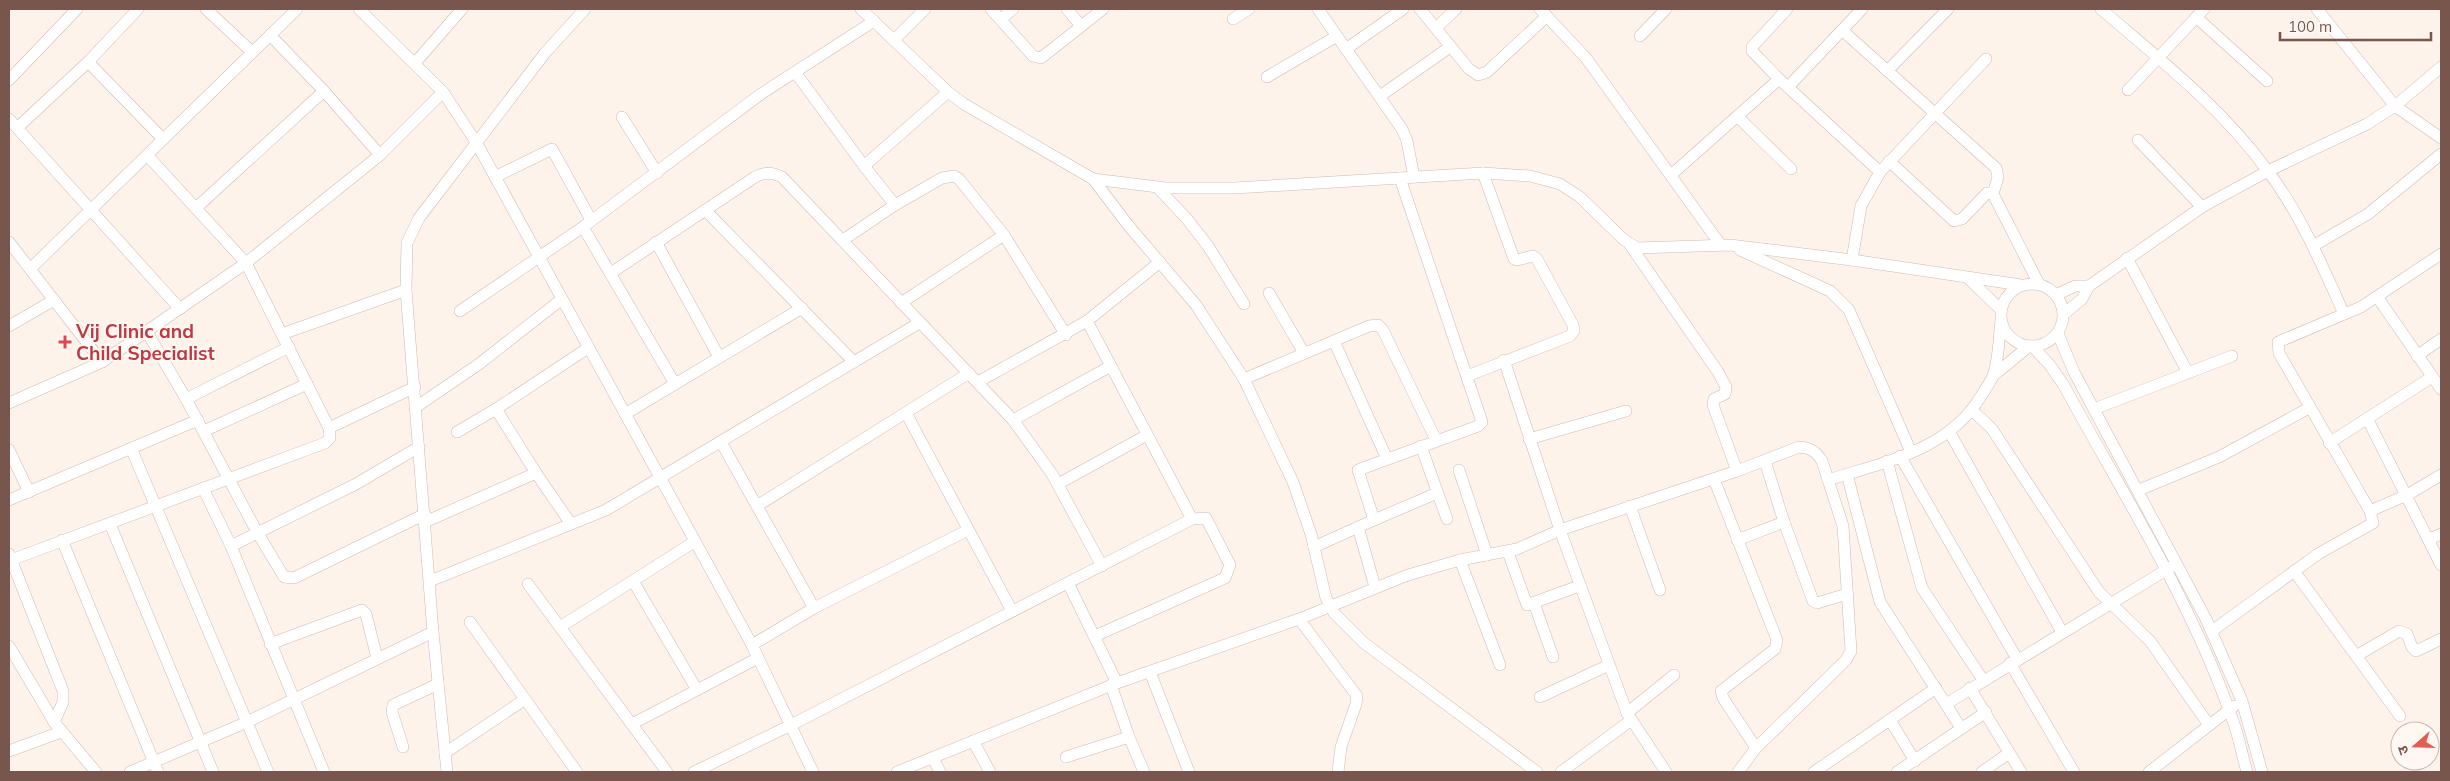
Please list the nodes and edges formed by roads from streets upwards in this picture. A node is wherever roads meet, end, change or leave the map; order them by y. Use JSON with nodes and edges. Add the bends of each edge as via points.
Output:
{"nodes":[{"id":1,"x":77,"y":9,"type":"edge"},
{"id":2,"x":206,"y":9,"type":"edge"},
{"id":3,"x":297,"y":9,"type":"edge"},
{"id":4,"x":359,"y":9,"type":"edge"},
{"id":5,"x":462,"y":9,"type":"edge"},
{"id":6,"x":585,"y":9,"type":"edge"},
{"id":7,"x":861,"y":9,"type":"edge"},
{"id":8,"x":925,"y":9,"type":"edge"},
{"id":9,"x":991,"y":9,"type":"edge"},
{"id":10,"x":1013,"y":9,"type":"edge"},
{"id":11,"x":1067,"y":9,"type":"edge"},
{"id":12,"x":1103,"y":9,"type":"edge"},
{"id":13,"x":1249,"y":9,"type":"edge"},
{"id":14,"x":1403,"y":9,"type":"edge"},
{"id":15,"x":1420,"y":9,"type":"edge"},
{"id":16,"x":1456,"y":9,"type":"edge"},
{"id":17,"x":1666,"y":9,"type":"edge"},
{"id":18,"x":1787,"y":9,"type":"edge"},
{"id":19,"x":1862,"y":9,"type":"edge"},
{"id":20,"x":1948,"y":9,"type":"edge"},
{"id":21,"x":2101,"y":9,"type":"edge"},
{"id":22,"x":2316,"y":9,"type":"edge"},
{"id":23,"x":1321,"y":10,"type":"edge"},
{"id":24,"x":132,"y":11,"type":"edge"},
{"id":25,"x":1543,"y":13,"type":"edge"},
{"id":26,"x":2200,"y":13,"type":"edge"},
{"id":27,"x":1001,"y":19,"type":"junction"},
{"id":28,"x":1233,"y":19,"type":"dead end"},
{"id":29,"x":874,"y":21,"type":"junction"},
{"id":30,"x":1081,"y":26,"type":"junction"},
{"id":31,"x":1436,"y":28,"type":"junction"},
{"id":32,"x":1843,"y":31,"type":"junction"},
{"id":33,"x":270,"y":35,"type":"junction"},
{"id":34,"x":1337,"y":36,"type":"junction"},
{"id":35,"x":1640,"y":36,"type":"dead end"},
{"id":36,"x":894,"y":40,"type":"junction"},
{"id":37,"x":1450,"y":47,"type":"junction"},
{"id":38,"x":1346,"y":48,"type":"junction"},
{"id":39,"x":252,"y":52,"type":"junction"},
{"id":40,"x":1986,"y":58,"type":"dead end"},
{"id":41,"x":2159,"y":59,"type":"junction"},
{"id":42,"x":88,"y":62,"type":"junction"},
{"id":43,"x":415,"y":64,"type":"junction"},
{"id":44,"x":2441,"y":67,"type":"edge"},
{"id":45,"x":1887,"y":71,"type":"junction"},
{"id":46,"x":795,"y":72,"type":"junction"},
{"id":47,"x":1267,"y":77,"type":"dead end"},
{"id":48,"x":9,"y":80,"type":"edge"},
{"id":49,"x":2267,"y":81,"type":"dead end"},
{"id":50,"x":1784,"y":83,"type":"junction"},
{"id":51,"x":2128,"y":90,"type":"dead end"},
{"id":52,"x":324,"y":91,"type":"junction"},
{"id":53,"x":444,"y":92,"type":"junction"},
{"id":54,"x":948,"y":92,"type":"junction"},
{"id":55,"x":1380,"y":96,"type":"junction"},
{"id":56,"x":2395,"y":106,"type":"junction"},
{"id":57,"x":1935,"y":114,"type":"junction"},
{"id":58,"x":1738,"y":116,"type":"junction"},
{"id":59,"x":622,"y":117,"type":"dead end"},
{"id":60,"x":9,"y":119,"type":"edge"},
{"id":61,"x":17,"y":128,"type":"junction"},
{"id":62,"x":2441,"y":138,"type":"edge"},
{"id":63,"x":163,"y":139,"type":"junction"},
{"id":64,"x":2138,"y":140,"type":"dead end"},
{"id":65,"x":476,"y":142,"type":"junction"},
{"id":66,"x":2441,"y":154,"type":"edge"},
{"id":67,"x":147,"y":155,"type":"junction"},
{"id":68,"x":380,"y":155,"type":"junction"},
{"id":69,"x":1889,"y":161,"type":"junction"},
{"id":70,"x":864,"y":166,"type":"junction"},
{"id":71,"x":1791,"y":170,"type":"dead end"},
{"id":72,"x":2268,"y":171,"type":"junction"},
{"id":73,"x":1880,"y":172,"type":"junction"},
{"id":74,"x":656,"y":173,"type":"junction"},
{"id":75,"x":1483,"y":173,"type":"junction"},
{"id":76,"x":1671,"y":175,"type":"junction"},
{"id":77,"x":1414,"y":177,"type":"junction"},
{"id":78,"x":495,"y":178,"type":"junction"},
{"id":79,"x":1400,"y":178,"type":"junction"},
{"id":80,"x":1093,"y":179,"type":"junction"},
{"id":81,"x":1157,"y":187,"type":"junction"},
{"id":82,"x":1993,"y":194,"type":"junction"},
{"id":83,"x":895,"y":205,"type":"junction"},
{"id":84,"x":196,"y":208,"type":"junction"},
{"id":85,"x":2202,"y":208,"type":"junction"},
{"id":86,"x":705,"y":210,"type":"junction"},
{"id":87,"x":91,"y":212,"type":"junction"},
{"id":88,"x":587,"y":223,"type":"junction"},
{"id":89,"x":1004,"y":235,"type":"junction"},
{"id":90,"x":843,"y":240,"type":"junction"},
{"id":91,"x":9,"y":242,"type":"edge"},
{"id":92,"x":656,"y":242,"type":"junction"},
{"id":93,"x":1725,"y":244,"type":"junction"},
{"id":94,"x":1630,"y":245,"type":"junction"},
{"id":95,"x":2313,"y":246,"type":"junction"},
{"id":96,"x":538,"y":256,"type":"junction"},
{"id":97,"x":2126,"y":258,"type":"junction"},
{"id":98,"x":1852,"y":260,"type":"junction"},
{"id":99,"x":2439,"y":261,"type":"edge"},
{"id":100,"x":1160,"y":262,"type":"junction"},
{"id":101,"x":246,"y":263,"type":"junction"},
{"id":102,"x":30,"y":269,"type":"junction"},
{"id":103,"x":610,"y":273,"type":"junction"},
{"id":104,"x":1966,"y":277,"type":"junction"},
{"id":105,"x":2039,"y":284,"type":"junction"},
{"id":106,"x":2021,"y":285,"type":"junction"},
{"id":107,"x":2089,"y":286,"type":"junction"},
{"id":108,"x":406,"y":290,"type":"junction"},
{"id":109,"x":1269,"y":293,"type":"dead end"},
{"id":110,"x":2056,"y":295,"type":"junction"},
{"id":111,"x":2378,"y":298,"type":"junction"},
{"id":112,"x":562,"y":299,"type":"junction"},
{"id":113,"x":54,"y":300,"type":"junction"},
{"id":114,"x":901,"y":303,"type":"junction"},
{"id":115,"x":1244,"y":304,"type":"dead end"},
{"id":116,"x":802,"y":308,"type":"junction"},
{"id":117,"x":180,"y":309,"type":"junction"},
{"id":118,"x":460,"y":311,"type":"dead end"},
{"id":119,"x":2064,"y":314,"type":"junction"},
{"id":120,"x":2344,"y":314,"type":"junction"},
{"id":121,"x":2001,"y":315,"type":"junction"},
{"id":122,"x":1087,"y":321,"type":"junction"},
{"id":123,"x":919,"y":323,"type":"junction"},
{"id":124,"x":9,"y":326,"type":"edge"},
{"id":125,"x":147,"y":332,"type":"junction"},
{"id":126,"x":282,"y":334,"type":"junction"},
{"id":127,"x":2058,"y":334,"type":"junction"},
{"id":128,"x":1066,"y":335,"type":"junction"},
{"id":129,"x":2441,"y":339,"type":"edge"},
{"id":130,"x":1334,"y":341,"type":"junction"},
{"id":131,"x":288,"y":347,"type":"junction"},
{"id":132,"x":2031,"y":347,"type":"junction"},
{"id":133,"x":588,"y":348,"type":"junction"},
{"id":134,"x":1304,"y":353,"type":"junction"},
{"id":135,"x":2232,"y":356,"type":"dead end"},
{"id":136,"x":2418,"y":356,"type":"junction"},
{"id":137,"x":719,"y":357,"type":"junction"},
{"id":138,"x":1504,"y":360,"type":"junction"},
{"id":139,"x":102,"y":362,"type":"junction"},
{"id":140,"x":854,"y":362,"type":"junction"},
{"id":141,"x":1109,"y":366,"type":"junction"},
{"id":142,"x":969,"y":373,"type":"junction"},
{"id":143,"x":2188,"y":373,"type":"junction"},
{"id":144,"x":1994,"y":375,"type":"junction"},
{"id":145,"x":1467,"y":376,"type":"junction"},
{"id":146,"x":2432,"y":377,"type":"junction"},
{"id":147,"x":1244,"y":379,"type":"junction"},
{"id":148,"x":978,"y":382,"type":"junction"},
{"id":149,"x":307,"y":384,"type":"junction"},
{"id":150,"x":675,"y":384,"type":"junction"},
{"id":151,"x":415,"y":387,"type":"junction"},
{"id":152,"x":2441,"y":389,"type":"edge"},
{"id":153,"x":186,"y":398,"type":"junction"},
{"id":154,"x":9,"y":403,"type":"edge"},
{"id":155,"x":416,"y":407,"type":"junction"},
{"id":156,"x":2309,"y":408,"type":"junction"},
{"id":157,"x":496,"y":409,"type":"junction"},
{"id":158,"x":2094,"y":409,"type":"junction"},
{"id":159,"x":1972,"y":410,"type":"junction"},
{"id":160,"x":1626,"y":411,"type":"dead end"},
{"id":161,"x":906,"y":413,"type":"junction"},
{"id":162,"x":624,"y":414,"type":"junction"},
{"id":163,"x":2367,"y":418,"type":"junction"},
{"id":164,"x":198,"y":420,"type":"junction"},
{"id":165,"x":1013,"y":420,"type":"junction"},
{"id":166,"x":329,"y":428,"type":"junction"},
{"id":167,"x":204,"y":431,"type":"junction"},
{"id":168,"x":457,"y":432,"type":"dead end"},
{"id":169,"x":1950,"y":433,"type":"junction"},
{"id":170,"x":1147,"y":435,"type":"junction"},
{"id":171,"x":1530,"y":439,"type":"junction"},
{"id":172,"x":1436,"y":440,"type":"junction"},
{"id":173,"x":722,"y":442,"type":"junction"},
{"id":174,"x":2329,"y":442,"type":"junction"},
{"id":175,"x":1421,"y":446,"type":"junction"},
{"id":176,"x":420,"y":447,"type":"junction"},
{"id":177,"x":131,"y":448,"type":"junction"},
{"id":178,"x":9,"y":450,"type":"edge"},
{"id":179,"x":1906,"y":454,"type":"junction"},
{"id":180,"x":1387,"y":459,"type":"junction"},
{"id":181,"x":1765,"y":461,"type":"junction"},
{"id":182,"x":1887,"y":461,"type":"junction"},
{"id":183,"x":1460,"y":470,"type":"dead end"},
{"id":184,"x":1737,"y":471,"type":"junction"},
{"id":185,"x":536,"y":473,"type":"junction"},
{"id":186,"x":1847,"y":474,"type":"junction"},
{"id":187,"x":2441,"y":475,"type":"edge"},
{"id":188,"x":229,"y":478,"type":"junction"},
{"id":189,"x":660,"y":479,"type":"junction"},
{"id":190,"x":1714,"y":479,"type":"junction"},
{"id":191,"x":1828,"y":480,"type":"junction"},
{"id":192,"x":1058,"y":484,"type":"junction"},
{"id":193,"x":203,"y":488,"type":"junction"},
{"id":194,"x":2138,"y":490,"type":"junction"},
{"id":195,"x":29,"y":492,"type":"junction"},
{"id":196,"x":1438,"y":493,"type":"junction"},
{"id":197,"x":2407,"y":495,"type":"junction"},
{"id":198,"x":9,"y":500,"type":"edge"},
{"id":199,"x":757,"y":506,"type":"junction"},
{"id":200,"x":1630,"y":506,"type":"junction"},
{"id":201,"x":155,"y":508,"type":"junction"},
{"id":202,"x":2370,"y":511,"type":"junction"},
{"id":203,"x":425,"y":518,"type":"junction"},
{"id":204,"x":1192,"y":519,"type":"junction"},
{"id":205,"x":1447,"y":519,"type":"dead end"},
{"id":206,"x":1374,"y":520,"type":"junction"},
{"id":207,"x":1784,"y":522,"type":"junction"},
{"id":208,"x":110,"y":524,"type":"junction"},
{"id":209,"x":571,"y":524,"type":"junction"},
{"id":210,"x":1358,"y":527,"type":"junction"},
{"id":211,"x":968,"y":530,"type":"junction"},
{"id":212,"x":1560,"y":530,"type":"junction"},
{"id":213,"x":257,"y":532,"type":"junction"},
{"id":214,"x":2441,"y":534,"type":"edge"},
{"id":215,"x":2428,"y":539,"type":"junction"},
{"id":216,"x":62,"y":540,"type":"junction"},
{"id":217,"x":1737,"y":540,"type":"junction"},
{"id":218,"x":694,"y":542,"type":"junction"},
{"id":219,"x":232,"y":546,"type":"junction"},
{"id":220,"x":1314,"y":547,"type":"junction"},
{"id":221,"x":1508,"y":552,"type":"junction"},
{"id":222,"x":1487,"y":555,"type":"junction"},
{"id":223,"x":10,"y":557,"type":"edge"},
{"id":224,"x":1460,"y":560,"type":"junction"},
{"id":225,"x":2178,"y":563,"type":"junction"},
{"id":226,"x":2441,"y":565,"type":"edge"},
{"id":227,"x":1102,"y":566,"type":"junction"},
{"id":228,"x":2166,"y":570,"type":"junction"},
{"id":229,"x":2294,"y":570,"type":"junction"},
{"id":230,"x":430,"y":581,"type":"junction"},
{"id":231,"x":633,"y":581,"type":"junction"},
{"id":232,"x":1068,"y":583,"type":"junction"},
{"id":233,"x":528,"y":584,"type":"dead end"},
{"id":234,"x":1580,"y":586,"type":"junction"},
{"id":235,"x":1375,"y":587,"type":"junction"},
{"id":236,"x":1660,"y":590,"type":"dead end"},
{"id":237,"x":1847,"y":594,"type":"junction"},
{"id":238,"x":1534,"y":603,"type":"junction"},
{"id":239,"x":2110,"y":605,"type":"junction"},
{"id":240,"x":1330,"y":606,"type":"junction"},
{"id":241,"x":814,"y":608,"type":"junction"},
{"id":242,"x":1012,"y":611,"type":"junction"},
{"id":243,"x":1299,"y":619,"type":"junction"},
{"id":244,"x":470,"y":622,"type":"dead end"},
{"id":245,"x":560,"y":627,"type":"junction"},
{"id":246,"x":2212,"y":631,"type":"junction"},
{"id":247,"x":433,"y":632,"type":"junction"},
{"id":248,"x":2062,"y":632,"type":"junction"},
{"id":249,"x":1094,"y":636,"type":"junction"},
{"id":250,"x":2441,"y":639,"type":"edge"},
{"id":251,"x":270,"y":644,"type":"junction"},
{"id":252,"x":752,"y":645,"type":"junction"},
{"id":253,"x":9,"y":646,"type":"edge"},
{"id":254,"x":2356,"y":656,"type":"junction"},
{"id":255,"x":1553,"y":657,"type":"dead end"},
{"id":256,"x":377,"y":658,"type":"junction"},
{"id":257,"x":758,"y":658,"type":"junction"},
{"id":258,"x":2014,"y":661,"type":"junction"},
{"id":259,"x":1500,"y":665,"type":"dead end"},
{"id":260,"x":1609,"y":665,"type":"junction"},
{"id":261,"x":1150,"y":672,"type":"junction"},
{"id":262,"x":1674,"y":675,"type":"dead end"},
{"id":263,"x":1983,"y":680,"type":"junction"},
{"id":264,"x":438,"y":684,"type":"junction"},
{"id":265,"x":1114,"y":684,"type":"junction"},
{"id":266,"x":1936,"y":688,"type":"junction"},
{"id":267,"x":1970,"y":688,"type":"junction"},
{"id":268,"x":697,"y":690,"type":"junction"},
{"id":269,"x":1540,"y":697,"type":"dead end"},
{"id":270,"x":295,"y":699,"type":"junction"},
{"id":271,"x":524,"y":700,"type":"junction"},
{"id":272,"x":2242,"y":701,"type":"junction"},
{"id":273,"x":1946,"y":704,"type":"junction"},
{"id":274,"x":2229,"y":710,"type":"junction"},
{"id":275,"x":1986,"y":712,"type":"junction"},
{"id":276,"x":2400,"y":716,"type":"dead end"},
{"id":277,"x":1629,"y":717,"type":"junction"},
{"id":278,"x":1890,"y":720,"type":"junction"},
{"id":279,"x":54,"y":722,"type":"junction"},
{"id":280,"x":247,"y":722,"type":"junction"},
{"id":281,"x":632,"y":724,"type":"junction"},
{"id":282,"x":791,"y":725,"type":"junction"},
{"id":283,"x":2210,"y":725,"type":"junction"},
{"id":284,"x":1961,"y":728,"type":"junction"},
{"id":285,"x":61,"y":732,"type":"junction"},
{"id":286,"x":1128,"y":737,"type":"junction"},
{"id":287,"x":973,"y":741,"type":"junction"},
{"id":288,"x":200,"y":742,"type":"junction"},
{"id":289,"x":403,"y":748,"type":"dead end"},
{"id":290,"x":1756,"y":748,"type":"junction"},
{"id":291,"x":9,"y":751,"type":"edge"},
{"id":292,"x":445,"y":753,"type":"junction"},
{"id":293,"x":2010,"y":753,"type":"junction"},
{"id":294,"x":1066,"y":757,"type":"dead end"},
{"id":295,"x":932,"y":758,"type":"junction"},
{"id":296,"x":1915,"y":760,"type":"junction"},
{"id":297,"x":156,"y":768,"type":"edge"},
{"id":298,"x":716,"y":768,"type":"edge"},
{"id":299,"x":447,"y":771,"type":"edge"},
{"id":300,"x":96,"y":772,"type":"edge"},
{"id":301,"x":130,"y":772,"type":"edge"},
{"id":302,"x":213,"y":772,"type":"edge"},
{"id":303,"x":268,"y":772,"type":"edge"},
{"id":304,"x":324,"y":772,"type":"edge"},
{"id":305,"x":577,"y":772,"type":"edge"},
{"id":306,"x":667,"y":772,"type":"edge"},
{"id":307,"x":694,"y":772,"type":"edge"},
{"id":308,"x":813,"y":772,"type":"edge"},
{"id":309,"x":898,"y":772,"type":"edge"},
{"id":310,"x":940,"y":772,"type":"edge"},
{"id":311,"x":990,"y":772,"type":"edge"},
{"id":312,"x":1144,"y":772,"type":"edge"},
{"id":313,"x":1188,"y":772,"type":"edge"},
{"id":314,"x":1338,"y":772,"type":"edge"},
{"id":315,"x":1537,"y":772,"type":"edge"},
{"id":316,"x":1561,"y":772,"type":"edge"},
{"id":317,"x":1666,"y":772,"type":"edge"},
{"id":318,"x":1738,"y":772,"type":"edge"},
{"id":319,"x":1814,"y":772,"type":"edge"},
{"id":320,"x":1897,"y":772,"type":"edge"},
{"id":321,"x":1982,"y":772,"type":"edge"},
{"id":322,"x":2021,"y":772,"type":"edge"},
{"id":323,"x":2074,"y":772,"type":"edge"},
{"id":324,"x":2148,"y":772,"type":"edge"},
{"id":325,"x":2247,"y":772,"type":"edge"},
{"id":326,"x":2262,"y":772,"type":"edge"}],
"edges":[{"from":1,"to":48,"type":"street"},
{"from":2,"to":39,"type":"street"},
{"from":3,"to":33,"type":"street"},
{"from":4,"to":43,"type":"street"},
{"from":5,"to":43,"type":"street"},
{"from":6,"to":65,"type":"street","via":[[545,53]]},
{"from":7,"to":29,"type":"street"},
{"from":8,"to":36,"type":"street"},
{"from":9,"to":27,"type":"street"},
{"from":10,"to":27,"type":"street"},
{"from":11,"to":30,"type":"street"},
{"from":12,"to":30,"type":"street"},
{"from":13,"to":28,"type":"street"},
{"from":14,"to":38,"type":"street"},
{"from":15,"to":31,"type":"street"},
{"from":16,"to":31,"type":"street"},
{"from":17,"to":35,"type":"street"},
{"from":18,"to":50,"type":"street","via":[[1752,49]]},
{"from":19,"to":32,"type":"street"},
{"from":20,"to":45,"type":"street"},
{"from":21,"to":41,"type":"street"},
{"from":22,"to":56,"type":"street","via":[[2326,17]]},
{"from":23,"to":34,"type":"street"},
{"from":24,"to":42,"type":"street"},
{"from":25,"to":37,"type":"street","via":[[1482,74],[1474,74]]},
{"from":25,"to":76,"type":"street","via":[[1586,58]]},
{"from":26,"to":41,"type":"street"},
{"from":26,"to":49,"type":"street"},
{"from":27,"to":30,"type":"street","via":[[1038,58],[1045,57]]},
{"from":29,"to":36,"type":"street"},
{"from":29,"to":46,"type":"street"},
{"from":31,"to":37,"type":"street"},
{"from":32,"to":45,"type":"street"},
{"from":32,"to":50,"type":"street"},
{"from":33,"to":39,"type":"street"},
{"from":33,"to":52,"type":"street"},
{"from":34,"to":38,"type":"street"},
{"from":34,"to":47,"type":"street"},
{"from":36,"to":54,"type":"street"},
{"from":37,"to":55,"type":"street"},
{"from":38,"to":55,"type":"street"},
{"from":39,"to":63,"type":"street"},
{"from":40,"to":57,"type":"street"},
{"from":41,"to":51,"type":"street"},
{"from":41,"to":72,"type":"street","via":[[2224,119]]},
{"from":42,"to":61,"type":"street"},
{"from":42,"to":63,"type":"street"},
{"from":43,"to":53,"type":"street"},
{"from":44,"to":56,"type":"street"},
{"from":45,"to":57,"type":"street"},
{"from":46,"to":70,"type":"street"},
{"from":46,"to":74,"type":"street","via":[[721,122]]},
{"from":50,"to":58,"type":"street"},
{"from":50,"to":73,"type":"street"},
{"from":52,"to":68,"type":"street"},
{"from":52,"to":84,"type":"street"},
{"from":53,"to":65,"type":"street"},
{"from":53,"to":68,"type":"street"},
{"from":54,"to":70,"type":"street"},
{"from":54,"to":80,"type":"street","via":[[976,112]]},
{"from":55,"to":77,"type":"street","via":[[1402,129]]},
{"from":56,"to":62,"type":"street"},
{"from":56,"to":72,"type":"street","via":[[2346,136]]},
{"from":57,"to":69,"type":"street"},
{"from":57,"to":82,"type":"street","via":[[1996,168],[1998,177]]},
{"from":58,"to":71,"type":"street"},
{"from":58,"to":76,"type":"street"},
{"from":59,"to":74,"type":"street"},
{"from":60,"to":61,"type":"street"},
{"from":61,"to":87,"type":"street"},
{"from":63,"to":67,"type":"street"},
{"from":64,"to":85,"type":"street"},
{"from":65,"to":78,"type":"street"},
{"from":65,"to":108,"type":"street","via":[[412,230],[405,260]]},
{"from":66,"to":95,"type":"street","via":[[2368,214]]},
{"from":67,"to":84,"type":"street"},
{"from":67,"to":87,"type":"street"},
{"from":68,"to":101,"type":"street"},
{"from":69,"to":73,"type":"street"},
{"from":69,"to":82,"type":"street","via":[[1954,221],[1962,220],[1987,193]]},
{"from":70,"to":83,"type":"street"},
{"from":72,"to":85,"type":"street"},
{"from":72,"to":95,"type":"street"},
{"from":73,"to":98,"type":"street","via":[[1861,206]]},
{"from":74,"to":88,"type":"street"},
{"from":75,"to":77,"type":"street"},
{"from":75,"to":94,"type":"street","via":[[1530,176],[1560,184],[1580,197]]},
{"from":75,"to":138,"type":"street","via":[[1514,259],[1531,256],[1537,259],[1574,331],[1570,336]]},
{"from":76,"to":93,"type":"street"},
{"from":77,"to":79,"type":"street"},
{"from":78,"to":88,"type":"street","via":[[552,149]]},
{"from":78,"to":96,"type":"street"},
{"from":79,"to":81,"type":"street","via":[[1236,188]]},
{"from":79,"to":145,"type":"street"},
{"from":80,"to":81,"type":"street"},
{"from":80,"to":100,"type":"street"},
{"from":81,"to":115,"type":"street","via":[[1208,246]]},
{"from":82,"to":105,"type":"street"},
{"from":83,"to":89,"type":"street","via":[[942,178],[954,176]]},
{"from":83,"to":90,"type":"street"},
{"from":84,"to":101,"type":"street"},
{"from":85,"to":97,"type":"street"},
{"from":86,"to":90,"type":"street","via":[[764,173],[775,174],[782,177]]},
{"from":86,"to":92,"type":"street"},
{"from":86,"to":116,"type":"street"},
{"from":87,"to":102,"type":"street"},
{"from":87,"to":117,"type":"street"},
{"from":88,"to":96,"type":"street"},
{"from":88,"to":103,"type":"street"},
{"from":89,"to":114,"type":"street"},
{"from":89,"to":128,"type":"street"},
{"from":90,"to":114,"type":"street"},
{"from":91,"to":102,"type":"street"},
{"from":92,"to":103,"type":"street"},
{"from":92,"to":137,"type":"street"},
{"from":93,"to":94,"type":"street","via":[[1655,249]]},
{"from":93,"to":98,"type":"street"},
{"from":93,"to":179,"type":"street","via":[[1830,292],[1849,310]]},
{"from":94,"to":184,"type":"street","via":[[1726,387],[1725,394],[1714,399],[1712,405]]},
{"from":95,"to":120,"type":"street"},
{"from":96,"to":112,"type":"street"},
{"from":96,"to":118,"type":"street"},
{"from":97,"to":107,"type":"street"},
{"from":97,"to":143,"type":"street"},
{"from":98,"to":104,"type":"street"},
{"from":99,"to":111,"type":"street"},
{"from":100,"to":122,"type":"street"},
{"from":100,"to":147,"type":"street","via":[[1196,305]]},
{"from":101,"to":117,"type":"street"},
{"from":101,"to":126,"type":"street"},
{"from":102,"to":113,"type":"street"},
{"from":103,"to":150,"type":"street"},
{"from":104,"to":106,"type":"street"},
{"from":104,"to":121,"type":"street","via":[[1986,293]]},
{"from":105,"to":106,"type":"street"},
{"from":105,"to":110,"type":"street"},
{"from":106,"to":121,"type":"street","via":[[2008,295]]},
{"from":107,"to":110,"type":"street","via":[[2075,286]]},
{"from":107,"to":119,"type":"street","via":[[2082,299]]},
{"from":108,"to":126,"type":"street"},
{"from":108,"to":151,"type":"street"},
{"from":109,"to":134,"type":"street"},
{"from":110,"to":119,"type":"street"},
{"from":111,"to":120,"type":"street"},
{"from":111,"to":136,"type":"street"},
{"from":112,"to":133,"type":"street"},
{"from":112,"to":155,"type":"street","via":[[479,364]]},
{"from":113,"to":124,"type":"street"},
{"from":113,"to":139,"type":"street"},
{"from":114,"to":123,"type":"street"},
{"from":116,"to":137,"type":"street"},
{"from":116,"to":140,"type":"street"},
{"from":117,"to":125,"type":"street"},
{"from":119,"to":127,"type":"street"},
{"from":120,"to":156,"type":"street","via":[[2301,330],[2277,344]]},
{"from":121,"to":132,"type":"street","via":[[2010,338]]},
{"from":121,"to":144,"type":"street"},
{"from":122,"to":128,"type":"street"},
{"from":122,"to":141,"type":"street"},
{"from":123,"to":140,"type":"street"},
{"from":123,"to":142,"type":"street"},
{"from":125,"to":139,"type":"street"},
{"from":125,"to":153,"type":"street"},
{"from":126,"to":131,"type":"street"},
{"from":127,"to":132,"type":"street","via":[[2051,341]]},
{"from":127,"to":158,"type":"street"},
{"from":128,"to":148,"type":"street"},
{"from":129,"to":136,"type":"street"},
{"from":130,"to":134,"type":"street"},
{"from":130,"to":172,"type":"street","via":[[1369,326],[1380,326]]},
{"from":130,"to":180,"type":"street"},
{"from":131,"to":149,"type":"street"},
{"from":131,"to":153,"type":"street"},
{"from":132,"to":144,"type":"street"},
{"from":132,"to":228,"type":"street","via":[[2063,384]]},
{"from":133,"to":157,"type":"street"},
{"from":133,"to":162,"type":"street"},
{"from":134,"to":147,"type":"street"},
{"from":135,"to":143,"type":"street"},
{"from":136,"to":146,"type":"street"},
{"from":137,"to":150,"type":"street"},
{"from":138,"to":145,"type":"street"},
{"from":138,"to":171,"type":"street"},
{"from":139,"to":154,"type":"street"},
{"from":140,"to":173,"type":"street"},
{"from":141,"to":165,"type":"street"},
{"from":141,"to":170,"type":"street"},
{"from":142,"to":148,"type":"street"},
{"from":142,"to":161,"type":"street"},
{"from":143,"to":158,"type":"street"},
{"from":144,"to":159,"type":"street"},
{"from":145,"to":172,"type":"street","via":[[1481,424]]},
{"from":146,"to":152,"type":"street"},
{"from":146,"to":163,"type":"street"},
{"from":147,"to":220,"type":"street","via":[[1293,482]]},
{"from":148,"to":165,"type":"street"},
{"from":149,"to":166,"type":"street"},
{"from":149,"to":167,"type":"street"},
{"from":150,"to":162,"type":"street"},
{"from":151,"to":155,"type":"street"},
{"from":151,"to":166,"type":"street"},
{"from":153,"to":164,"type":"street"},
{"from":155,"to":176,"type":"street"},
{"from":156,"to":174,"type":"street"},
{"from":156,"to":194,"type":"street","via":[[2219,458]]},
{"from":157,"to":168,"type":"street"},
{"from":157,"to":185,"type":"street"},
{"from":158,"to":194,"type":"street"},
{"from":159,"to":169,"type":"street"},
{"from":159,"to":239,"type":"street","via":[[1992,429]]},
{"from":160,"to":171,"type":"street"},
{"from":161,"to":199,"type":"street"},
{"from":161,"to":211,"type":"street"},
{"from":162,"to":189,"type":"street"},
{"from":163,"to":174,"type":"street"},
{"from":163,"to":197,"type":"street"},
{"from":164,"to":167,"type":"street"},
{"from":164,"to":177,"type":"street"},
{"from":165,"to":192,"type":"street"},
{"from":166,"to":188,"type":"street","via":[[330,438],[325,443]]},
{"from":167,"to":188,"type":"street"},
{"from":169,"to":179,"type":"street"},
{"from":169,"to":248,"type":"street"},
{"from":170,"to":192,"type":"street"},
{"from":170,"to":204,"type":"street"},
{"from":171,"to":212,"type":"street"},
{"from":172,"to":175,"type":"street"},
{"from":173,"to":189,"type":"street"},
{"from":173,"to":199,"type":"street"},
{"from":174,"to":202,"type":"street"},
{"from":175,"to":180,"type":"street"},
{"from":175,"to":196,"type":"street"},
{"from":176,"to":203,"type":"street"},
{"from":176,"to":213,"type":"street","via":[[356,484]]},
{"from":177,"to":195,"type":"street"},
{"from":177,"to":201,"type":"street"},
{"from":178,"to":195,"type":"street"},
{"from":179,"to":182,"type":"street"},
{"from":179,"to":258,"type":"street"},
{"from":180,"to":206,"type":"street","via":[[1357,472]]},
{"from":181,"to":184,"type":"street"},
{"from":181,"to":191,"type":"street","via":[[1807,448],[1818,454]]},
{"from":181,"to":207,"type":"street"},
{"from":182,"to":186,"type":"street"},
{"from":182,"to":263,"type":"street","via":[[1922,588]]},
{"from":183,"to":222,"type":"street"},
{"from":184,"to":190,"type":"street"},
{"from":185,"to":203,"type":"street"},
{"from":185,"to":209,"type":"street"},
{"from":186,"to":191,"type":"street"},
{"from":186,"to":266,"type":"street","via":[[1880,602]]},
{"from":187,"to":197,"type":"street"},
{"from":188,"to":193,"type":"street"},
{"from":188,"to":213,"type":"street"},
{"from":189,"to":209,"type":"street","via":[[606,510]]},
{"from":189,"to":218,"type":"street"},
{"from":190,"to":200,"type":"street"},
{"from":190,"to":217,"type":"street"},
{"from":191,"to":237,"type":"street","via":[[1842,526]]},
{"from":192,"to":227,"type":"street"},
{"from":193,"to":201,"type":"street"},
{"from":193,"to":219,"type":"street"},
{"from":194,"to":225,"type":"street"},
{"from":195,"to":198,"type":"street"},
{"from":196,"to":205,"type":"street"},
{"from":196,"to":206,"type":"street"},
{"from":197,"to":202,"type":"street"},
{"from":197,"to":215,"type":"street"},
{"from":199,"to":241,"type":"street"},
{"from":200,"to":212,"type":"street"},
{"from":200,"to":236,"type":"street"},
{"from":201,"to":208,"type":"street"},
{"from":201,"to":280,"type":"street"},
{"from":202,"to":229,"type":"street","via":[[2374,520],[2371,525]]},
{"from":203,"to":213,"type":"street","via":[[294,578],[284,577]]},
{"from":203,"to":230,"type":"street"},
{"from":204,"to":227,"type":"street"},
{"from":204,"to":249,"type":"street","via":[[1203,516],[1208,521],[1230,565],[1228,574],[1220,581]]},
{"from":206,"to":210,"type":"street"},
{"from":207,"to":217,"type":"street"},
{"from":207,"to":237,"type":"street","via":[[1813,600],[1818,602]]},
{"from":208,"to":216,"type":"street"},
{"from":208,"to":288,"type":"street"},
{"from":209,"to":230,"type":"street"},
{"from":210,"to":220,"type":"street"},
{"from":210,"to":235,"type":"street"},
{"from":211,"to":241,"type":"street"},
{"from":211,"to":242,"type":"street"},
{"from":212,"to":221,"type":"street"},
{"from":212,"to":234,"type":"street"},
{"from":213,"to":219,"type":"street"},
{"from":214,"to":215,"type":"street"},
{"from":215,"to":226,"type":"street"},
{"from":216,"to":223,"type":"street"},
{"from":216,"to":297,"type":"street"},
{"from":217,"to":290,"type":"street","via":[[1777,644],[1775,649],[1721,691]]},
{"from":218,"to":231,"type":"street"},
{"from":218,"to":252,"type":"street"},
{"from":219,"to":251,"type":"street"},
{"from":220,"to":240,"type":"street"},
{"from":221,"to":222,"type":"street"},
{"from":221,"to":238,"type":"street","via":[[1525,604]]},
{"from":222,"to":224,"type":"street"},
{"from":223,"to":279,"type":"street","via":[[63,692]]},
{"from":224,"to":235,"type":"street"},
{"from":224,"to":259,"type":"street"},
{"from":225,"to":228,"type":"street"},
{"from":225,"to":246,"type":"street"},
{"from":227,"to":232,"type":"street"},
{"from":228,"to":239,"type":"street"},
{"from":228,"to":274,"type":"street","via":[[2211,662]]},
{"from":229,"to":246,"type":"street"},
{"from":229,"to":254,"type":"street"},
{"from":230,"to":247,"type":"street"},
{"from":231,"to":245,"type":"street"},
{"from":231,"to":268,"type":"street"},
{"from":232,"to":242,"type":"street"},
{"from":232,"to":249,"type":"street"},
{"from":233,"to":245,"type":"street"},
{"from":234,"to":238,"type":"street"},
{"from":234,"to":260,"type":"street"},
{"from":235,"to":240,"type":"street"},
{"from":237,"to":290,"type":"street","via":[[1850,655]]},
{"from":238,"to":255,"type":"street"},
{"from":239,"to":248,"type":"street"},
{"from":239,"to":283,"type":"street","via":[[2150,641]]},
{"from":240,"to":243,"type":"street"},
{"from":240,"to":315,"type":"street","via":[[1364,643]]},
{"from":241,"to":252,"type":"street"},
{"from":242,"to":282,"type":"street"},
{"from":243,"to":261,"type":"street"},
{"from":243,"to":314,"type":"street","via":[[1357,696],[1341,747]]},
{"from":244,"to":271,"type":"street"},
{"from":245,"to":281,"type":"street"},
{"from":246,"to":272,"type":"street"},
{"from":247,"to":256,"type":"street"},
{"from":247,"to":264,"type":"street"},
{"from":248,"to":258,"type":"street"},
{"from":249,"to":265,"type":"street"},
{"from":250,"to":254,"type":"street","via":[[2416,651],[2407,634],[2399,631]]},
{"from":251,"to":256,"type":"street","via":[[362,610],[366,614]]},
{"from":251,"to":270,"type":"street"},
{"from":252,"to":257,"type":"street"},
{"from":253,"to":279,"type":"street"},
{"from":254,"to":276,"type":"street"},
{"from":256,"to":270,"type":"street"},
{"from":257,"to":268,"type":"street"},
{"from":257,"to":282,"type":"street"},
{"from":258,"to":263,"type":"street"},
{"from":258,"to":323,"type":"street"},
{"from":260,"to":269,"type":"street"},
{"from":260,"to":277,"type":"street"},
{"from":261,"to":265,"type":"street"},
{"from":261,"to":313,"type":"street"},
{"from":262,"to":277,"type":"street"},
{"from":263,"to":267,"type":"street"},
{"from":264,"to":289,"type":"street","via":[[393,705],[392,712]]},
{"from":264,"to":292,"type":"street"},
{"from":265,"to":286,"type":"street"},
{"from":265,"to":287,"type":"street"},
{"from":266,"to":273,"type":"street"},
{"from":266,"to":278,"type":"street"},
{"from":267,"to":273,"type":"street"},
{"from":267,"to":275,"type":"street"},
{"from":268,"to":281,"type":"street"},
{"from":270,"to":280,"type":"street"},
{"from":270,"to":304,"type":"street"},
{"from":271,"to":292,"type":"street"},
{"from":271,"to":305,"type":"street"},
{"from":272,"to":274,"type":"street"},
{"from":272,"to":326,"type":"street"},
{"from":273,"to":284,"type":"street"},
{"from":274,"to":283,"type":"street"},
{"from":274,"to":325,"type":"street"},
{"from":275,"to":284,"type":"street"},
{"from":275,"to":293,"type":"street"},
{"from":277,"to":316,"type":"street"},
{"from":277,"to":317,"type":"street"},
{"from":278,"to":296,"type":"street"},
{"from":278,"to":319,"type":"street"},
{"from":279,"to":285,"type":"street"},
{"from":280,"to":288,"type":"street"},
{"from":280,"to":303,"type":"street"},
{"from":281,"to":306,"type":"street"},
{"from":282,"to":298,"type":"street"},
{"from":282,"to":308,"type":"street"},
{"from":283,"to":324,"type":"street"},
{"from":284,"to":296,"type":"street"},
{"from":285,"to":291,"type":"street"},
{"from":285,"to":300,"type":"street"},
{"from":286,"to":294,"type":"street"},
{"from":286,"to":312,"type":"street"},
{"from":287,"to":295,"type":"street"},
{"from":287,"to":311,"type":"street"},
{"from":288,"to":297,"type":"street"},
{"from":288,"to":302,"type":"street"},
{"from":290,"to":318,"type":"street"},
{"from":292,"to":299,"type":"street"},
{"from":293,"to":321,"type":"street"},
{"from":293,"to":322,"type":"street"},
{"from":295,"to":309,"type":"street"},
{"from":295,"to":310,"type":"street"},
{"from":296,"to":320,"type":"street"},
{"from":297,"to":301,"type":"street"},
{"from":298,"to":307,"type":"street"}]}
